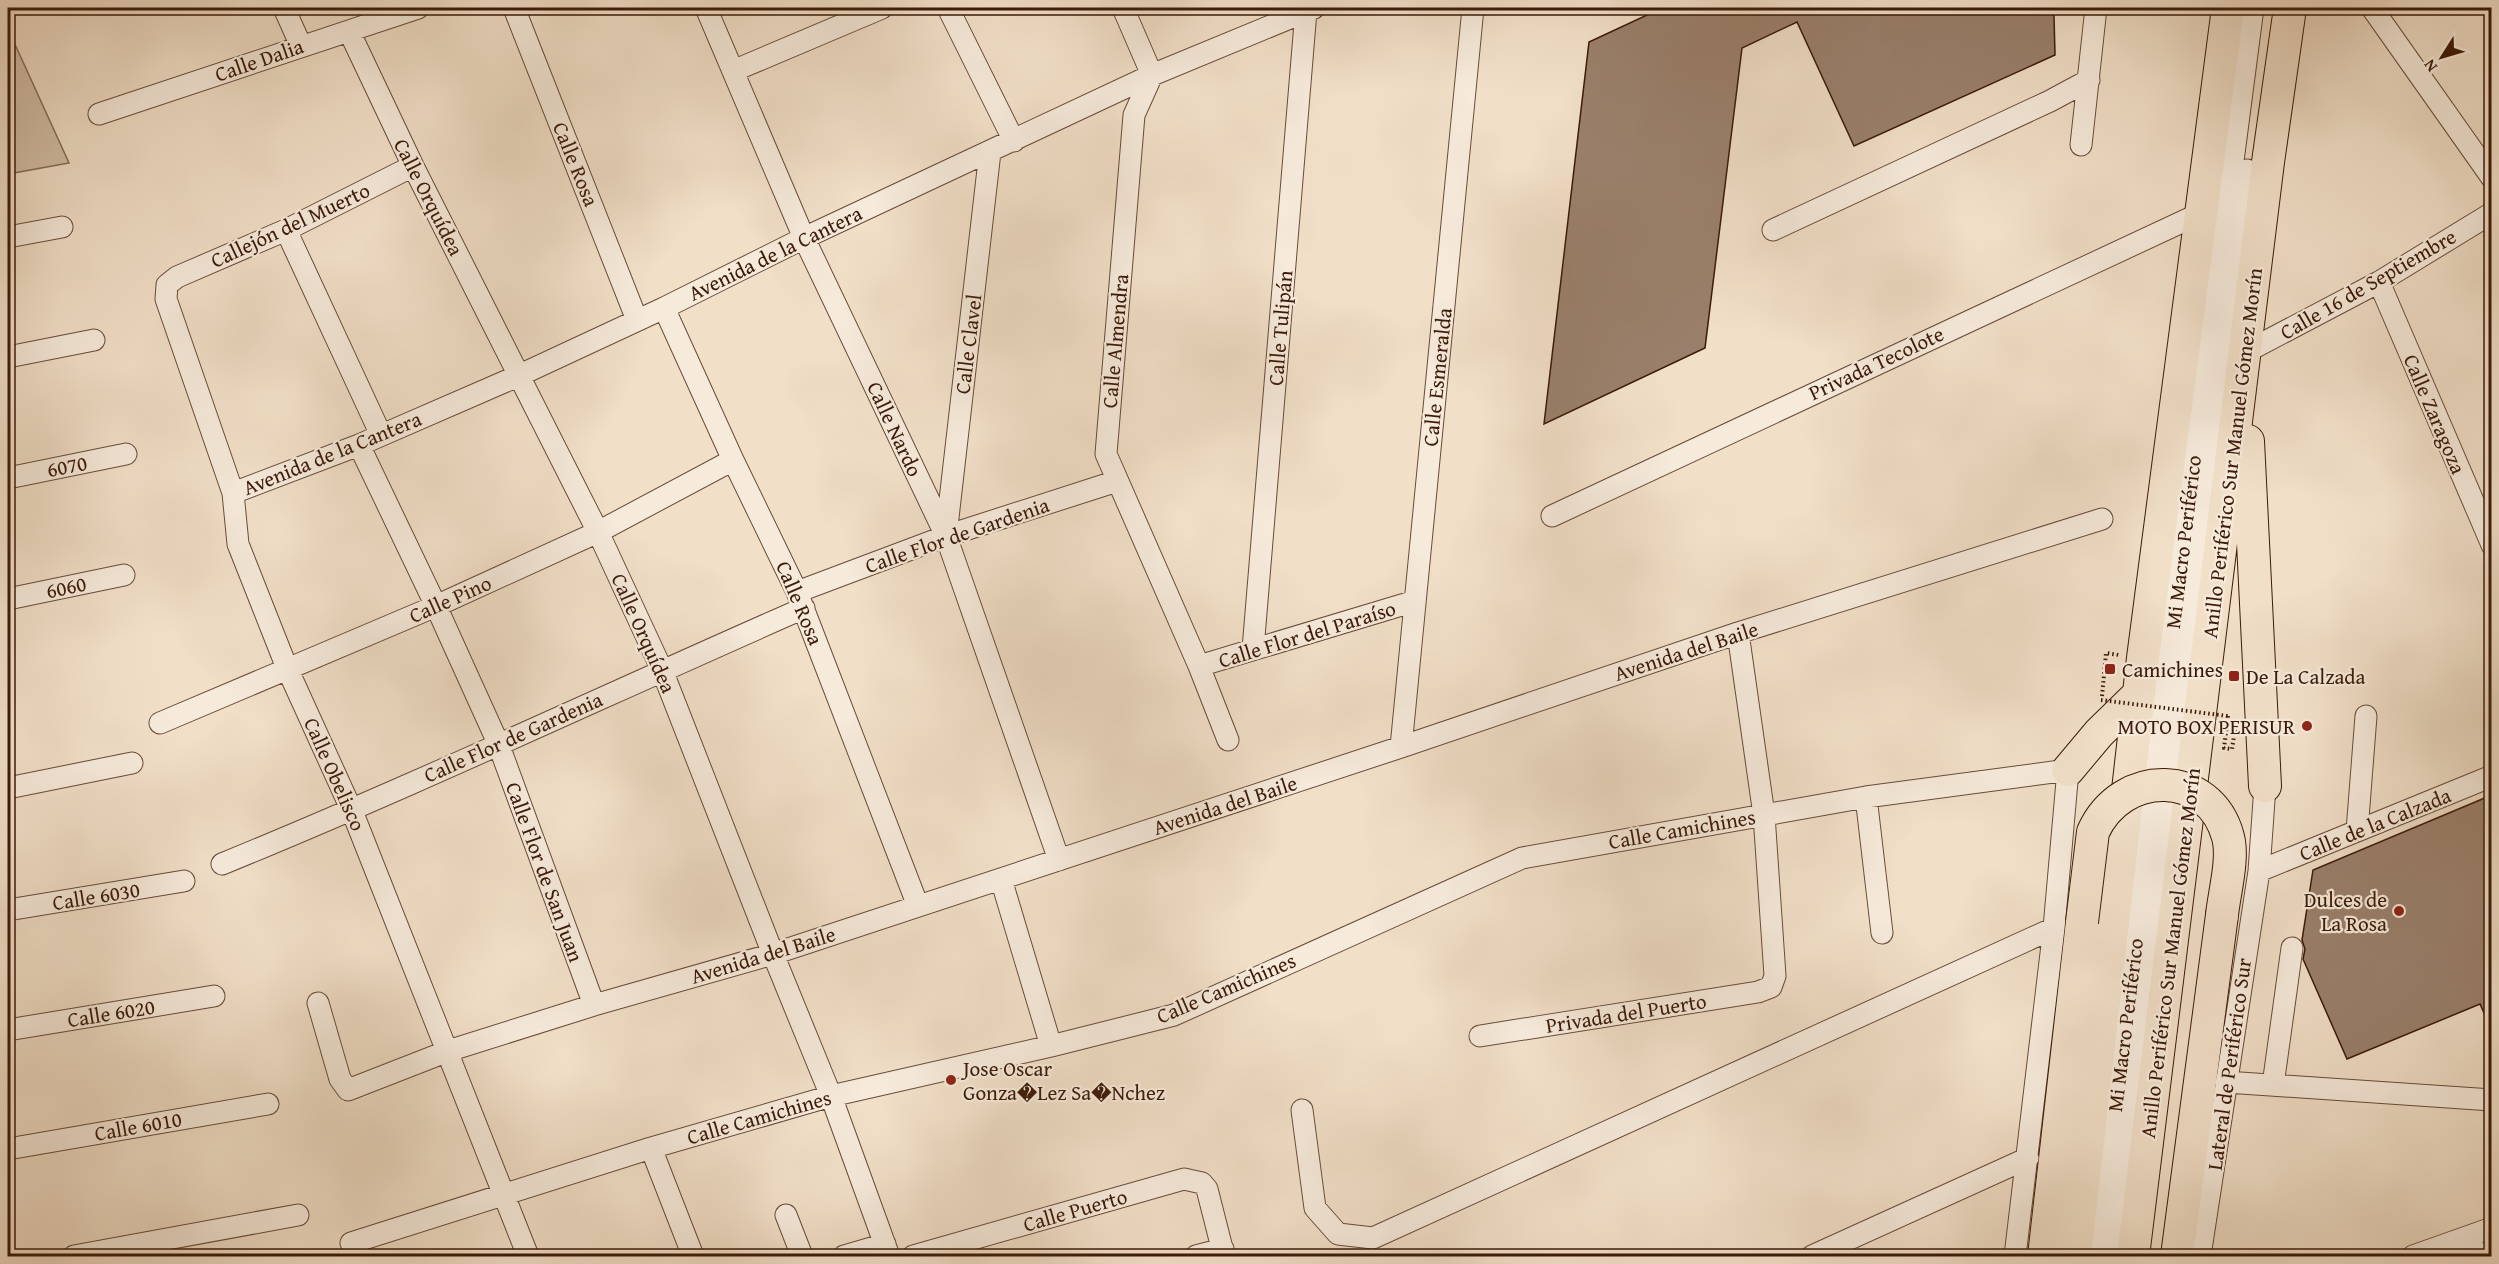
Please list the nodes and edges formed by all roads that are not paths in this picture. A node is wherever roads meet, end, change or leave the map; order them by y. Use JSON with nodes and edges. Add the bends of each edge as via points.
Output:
{"nodes":[{"id":1,"x":284,"y":8,"type":"edge"},
{"id":2,"x":418,"y":8,"type":"edge"},
{"id":3,"x":514,"y":8,"type":"edge"},
{"id":4,"x":706,"y":8,"type":"edge"},
{"id":5,"x":882,"y":8,"type":"edge"},
{"id":6,"x":948,"y":8,"type":"edge"},
{"id":7,"x":1123,"y":8,"type":"edge"},
{"id":8,"x":1473,"y":8,"type":"edge"},
{"id":9,"x":2096,"y":8,"type":"edge"},
{"id":10,"x":2228,"y":8,"type":"edge"},
{"id":11,"x":2253,"y":8,"type":"edge"},
{"id":12,"x":2266,"y":8,"type":"edge"},
{"id":13,"x":2290,"y":8,"type":"edge"},
{"id":14,"x":2372,"y":8,"type":"edge"},
{"id":15,"x":1308,"y":9,"type":"edge"},
{"id":16,"x":349,"y":31,"type":"junction"},
{"id":17,"x":301,"y":46,"type":"junction"},
{"id":18,"x":733,"y":71,"type":"junction"},
{"id":19,"x":1152,"y":75,"type":"junction"},
{"id":20,"x":2089,"y":80,"type":"junction"},
{"id":21,"x":99,"y":114,"type":"dead end"},
{"id":22,"x":1014,"y":141,"type":"junction"},
{"id":23,"x":2082,"y":145,"type":"dead end"},
{"id":24,"x":990,"y":152,"type":"junction"},
{"id":25,"x":413,"y":166,"type":"junction"},
{"id":26,"x":2492,"y":178,"type":"edge"},
{"id":27,"x":2201,"y":213,"type":"junction"},
{"id":28,"x":2492,"y":213,"type":"edge"},
{"id":29,"x":62,"y":227,"type":"dead end"},
{"id":30,"x":286,"y":230,"type":"junction"},
{"id":31,"x":1773,"y":230,"type":"dead end"},
{"id":32,"x":8,"y":237,"type":"edge"},
{"id":33,"x":804,"y":238,"type":"junction"},
{"id":34,"x":2379,"y":282,"type":"junction"},
{"id":35,"x":167,"y":285,"type":"joint"},
{"id":36,"x":664,"y":308,"type":"junction"},
{"id":37,"x":637,"y":320,"type":"junction"},
{"id":38,"x":94,"y":340,"type":"dead end"},
{"id":39,"x":2244,"y":353,"type":"junction"},
{"id":40,"x":8,"y":357,"type":"edge"},
{"id":41,"x":520,"y":375,"type":"junction"},
{"id":42,"x":381,"y":435,"type":"junction"},
{"id":43,"x":359,"y":445,"type":"junction"},
{"id":44,"x":126,"y":454,"type":"dead end"},
{"id":45,"x":733,"y":460,"type":"junction"},
{"id":46,"x":8,"y":478,"type":"edge"},
{"id":47,"x":1117,"y":481,"type":"junction"},
{"id":48,"x":233,"y":493,"type":"junction"},
{"id":49,"x":1552,"y":516,"type":"dead end"},
{"id":50,"x":2102,"y":519,"type":"dead end"},
{"id":51,"x":598,"y":532,"type":"junction"},
{"id":52,"x":946,"y":536,"type":"junction"},
{"id":53,"x":2490,"y":536,"type":"edge"},
{"id":54,"x":124,"y":575,"type":"dead end"},
{"id":55,"x":8,"y":599,"type":"edge"},
{"id":56,"x":800,"y":600,"type":"junction"},
{"id":57,"x":1415,"y":602,"type":"junction"},
{"id":58,"x":436,"y":606,"type":"junction"},
{"id":59,"x":1738,"y":633,"type":"junction"},
{"id":60,"x":1253,"y":649,"type":"junction"},
{"id":61,"x":1199,"y":666,"type":"junction"},
{"id":62,"x":287,"y":668,"type":"junction"},
{"id":63,"x":662,"y":670,"type":"junction"},
{"id":64,"x":2139,"y":694,"type":"junction"},
{"id":65,"x":2367,"y":716,"type":"dead end"},
{"id":66,"x":160,"y":723,"type":"dead end"},
{"id":67,"x":1228,"y":740,"type":"dead end"},
{"id":68,"x":498,"y":743,"type":"junction"},
{"id":69,"x":1401,"y":747,"type":"junction"},
{"id":70,"x":132,"y":763,"type":"dead end"},
{"id":71,"x":2067,"y":770,"type":"junction"},
{"id":72,"x":2492,"y":776,"type":"edge"},
{"id":73,"x":2265,"y":786,"type":"joint"},
{"id":74,"x":8,"y":788,"type":"edge"},
{"id":75,"x":1866,"y":797,"type":"junction"},
{"id":76,"x":352,"y":811,"type":"junction"},
{"id":77,"x":1764,"y":814,"type":"junction"},
{"id":78,"x":2357,"y":831,"type":"junction"},
{"id":79,"x":1059,"y":860,"type":"junction"},
{"id":80,"x":222,"y":864,"type":"dead end"},
{"id":81,"x":2259,"y":871,"type":"junction"},
{"id":82,"x":1000,"y":879,"type":"junction"},
{"id":83,"x":184,"y":881,"type":"dead end"},
{"id":84,"x":918,"y":906,"type":"junction"},
{"id":85,"x":8,"y":910,"type":"edge"},
{"id":86,"x":2068,"y":925,"type":"junction"},
{"id":87,"x":1882,"y":933,"type":"dead end"},
{"id":88,"x":2292,"y":948,"type":"dead end"},
{"id":89,"x":773,"y":954,"type":"junction"},
{"id":90,"x":214,"y":996,"type":"dead end"},
{"id":91,"x":318,"y":1003,"type":"dead end"},
{"id":92,"x":594,"y":1005,"type":"junction"},
{"id":93,"x":8,"y":1030,"type":"edge"},
{"id":94,"x":1480,"y":1036,"type":"dead end"},
{"id":95,"x":1051,"y":1046,"type":"junction"},
{"id":96,"x":448,"y":1051,"type":"junction"},
{"id":97,"x":2226,"y":1082,"type":"junction"},
{"id":98,"x":2273,"y":1085,"type":"junction"},
{"id":99,"x":831,"y":1096,"type":"junction"},
{"id":100,"x":2492,"y":1100,"type":"edge"},
{"id":101,"x":268,"y":1104,"type":"dead end"},
{"id":102,"x":1302,"y":1110,"type":"dead end"},
{"id":103,"x":651,"y":1148,"type":"junction"},
{"id":104,"x":8,"y":1149,"type":"edge"},
{"id":105,"x":2028,"y":1158,"type":"junction"},
{"id":106,"x":504,"y":1193,"type":"junction"},
{"id":107,"x":298,"y":1215,"type":"dead end"},
{"id":108,"x":786,"y":1215,"type":"dead end"},
{"id":109,"x":2492,"y":1228,"type":"edge"},
{"id":110,"x":2470,"y":1236,"type":"junction"},
{"id":111,"x":351,"y":1243,"type":"dead end"},
{"id":112,"x":887,"y":1250,"type":"edge"},
{"id":113,"x":1224,"y":1253,"type":"edge"},
{"id":114,"x":74,"y":1257,"type":"edge"},
{"id":115,"x":528,"y":1257,"type":"edge"},
{"id":116,"x":693,"y":1257,"type":"edge"},
{"id":117,"x":802,"y":1257,"type":"edge"},
{"id":118,"x":844,"y":1257,"type":"edge"},
{"id":119,"x":913,"y":1257,"type":"edge"},
{"id":120,"x":1196,"y":1257,"type":"edge"},
{"id":121,"x":1812,"y":1257,"type":"edge"},
{"id":122,"x":2015,"y":1257,"type":"edge"},
{"id":123,"x":2044,"y":1257,"type":"edge"},
{"id":124,"x":2075,"y":1257,"type":"edge"},
{"id":125,"x":2097,"y":1257,"type":"edge"},
{"id":126,"x":2115,"y":1257,"type":"edge"},
{"id":127,"x":2133,"y":1257,"type":"edge"},
{"id":128,"x":2178,"y":1257,"type":"edge"},
{"id":129,"x":2200,"y":1257,"type":"edge"},
{"id":130,"x":2413,"y":1257,"type":"edge"},
{"id":131,"x":2478,"y":1257,"type":"edge"}],
"edges":[{"from":1,"to":17,"type":"street"},
{"from":2,"to":16,"type":"street","name":"Calle Dalia"},
{"from":3,"to":37,"type":"street","name":"Calle Rosa"},
{"from":4,"to":18,"type":"street","name":"Calle Nardo"},
{"from":5,"to":18,"type":"street"},
{"from":6,"to":22,"type":"street"},
{"from":7,"to":19,"type":"street"},
{"from":8,"to":57,"type":"street","name":"Calle Esmeralda"},
{"from":9,"to":20,"type":"street"},
{"from":10,"to":27,"type":"highway"},
{"from":11,"to":125,"type":"street","name":"Mi Macro Periférico","via":[[2167,666]]},
{"from":12,"to":126,"type":"street","name":"Mi Macro Periférico"},
{"from":13,"to":39,"type":"highway","name":"Anillo Periférico Sur Manuel Gómez Morín"},
{"from":14,"to":26,"type":"street"},
{"from":15,"to":19,"type":"street","name":"Avenida de la Cantera"},
{"from":15,"to":60,"type":"street","name":"Calle Tulipán"},
{"from":16,"to":17,"type":"street","name":"Calle Dalia"},
{"from":16,"to":25,"type":"street","name":"Calle Orquídea"},
{"from":17,"to":21,"type":"street","name":"Calle Dalia"},
{"from":18,"to":33,"type":"street","name":"Calle Nardo"},
{"from":19,"to":22,"type":"street","name":"Avenida de la Cantera"},
{"from":19,"to":47,"type":"street","name":"Calle Almendra","via":[[1134,114],[1106,454]]},
{"from":20,"to":23,"type":"street"},
{"from":20,"to":31,"type":"street"},
{"from":22,"to":24,"type":"street","name":"Avenida de la Cantera"},
{"from":24,"to":33,"type":"street","name":"Avenida de la Cantera"},
{"from":24,"to":52,"type":"street","name":"Calle Clavel"},
{"from":25,"to":30,"type":"street","name":"Callejón del Muerto"},
{"from":25,"to":41,"type":"street","name":"Calle Orquídea"},
{"from":27,"to":49,"type":"street","name":"Privada Tecolote"},
{"from":27,"to":64,"type":"highway"},
{"from":28,"to":34,"type":"street","name":"Calle 16 de Septiembre"},
{"from":29,"to":32,"type":"street"},
{"from":30,"to":35,"type":"street","name":"Callejón del Muerto","via":[[177,277]]},
{"from":30,"to":42,"type":"street"},
{"from":33,"to":36,"type":"street","name":"Avenida de la Cantera"},
{"from":33,"to":52,"type":"street","name":"Calle Nardo"},
{"from":34,"to":39,"type":"street","name":"Calle 16 de Septiembre"},
{"from":34,"to":53,"type":"street","name":"Calle Zaragoza"},
{"from":35,"to":48,"type":"street","name":"Calle Obelisco","via":[[166,299]]},
{"from":36,"to":37,"type":"street","name":"Avenida de la Cantera"},
{"from":36,"to":45,"type":"street","name":"Calle Rosa"},
{"from":37,"to":41,"type":"street","name":"Avenida de la Cantera"},
{"from":38,"to":40,"type":"street"},
{"from":39,"to":73,"type":"highway"},
{"from":39,"to":127,"type":"highway","name":"Anillo Periférico Sur Manuel Gómez Morín"},
{"from":41,"to":42,"type":"street","name":"Avenida de la Cantera"},
{"from":41,"to":51,"type":"street","name":"Calle Orquídea"},
{"from":42,"to":43,"type":"street","name":"Avenida de la Cantera"},
{"from":43,"to":48,"type":"street","name":"Avenida de la Cantera"},
{"from":43,"to":58,"type":"street","name":"Calle Flor de San Juan"},
{"from":44,"to":46,"type":"street","name":"6070"},
{"from":45,"to":51,"type":"street","name":"Calle Pino"},
{"from":45,"to":56,"type":"street","name":"Calle Rosa"},
{"from":47,"to":52,"type":"street","name":"Calle Flor de Gardenia"},
{"from":47,"to":61,"type":"street","name":"Calle Almendra"},
{"from":48,"to":62,"type":"street","name":"Calle Obelisco","via":[[238,544]]},
{"from":50,"to":59,"type":"street","name":"Avenida del Baile"},
{"from":51,"to":58,"type":"street","name":"Calle Pino"},
{"from":51,"to":63,"type":"street","name":"Calle Orquídea"},
{"from":52,"to":56,"type":"street","name":"Calle Flor de Gardenia"},
{"from":52,"to":79,"type":"street","name":"Calle Nardo"},
{"from":54,"to":55,"type":"street","name":"6060"},
{"from":56,"to":63,"type":"street","name":"Calle Flor de Gardenia"},
{"from":56,"to":84,"type":"street","name":"Calle Rosa"},
{"from":57,"to":60,"type":"street","name":"Calle Flor del Paraíso"},
{"from":57,"to":69,"type":"street","name":"Calle Esmeralda"},
{"from":58,"to":62,"type":"street","name":"Calle Pino"},
{"from":58,"to":68,"type":"street","name":"Calle Flor de San Juan"},
{"from":59,"to":69,"type":"street","name":"Avenida del Baile"},
{"from":59,"to":77,"type":"street"},
{"from":60,"to":61,"type":"street","name":"Calle Flor del Paraíso"},
{"from":61,"to":67,"type":"street","name":"Calle Almendra"},
{"from":62,"to":66,"type":"street","name":"Calle Pino"},
{"from":62,"to":76,"type":"street","name":"Calle Obelisco"},
{"from":63,"to":68,"type":"street","name":"Calle Flor de Gardenia"},
{"from":63,"to":89,"type":"street","name":"Calle Orquídea"},
{"from":64,"to":71,"type":"highway"},
{"from":64,"to":124,"type":"highway"},
{"from":65,"to":78,"type":"street"},
{"from":68,"to":76,"type":"street","name":"Calle Flor de Gardenia"},
{"from":68,"to":92,"type":"street","name":"Calle Flor de San Juan"},
{"from":69,"to":79,"type":"street","name":"Avenida del Baile"},
{"from":70,"to":74,"type":"street"},
{"from":71,"to":75,"type":"street","name":"Calle Camichines"},
{"from":71,"to":86,"type":"street"},
{"from":72,"to":78,"type":"street","name":"Calle de la Calzada"},
{"from":73,"to":81,"type":"street","name":"Lateral de Periférico Sur"},
{"from":75,"to":77,"type":"street","name":"Calle Camichines"},
{"from":75,"to":87,"type":"street"},
{"from":76,"to":80,"type":"street","name":"Calle Flor de Gardenia"},
{"from":76,"to":96,"type":"street","name":"Calle Obelisco"},
{"from":77,"to":94,"type":"street","name":"Privada del Puerto","via":[[1775,976],[1771,987]]},
{"from":77,"to":95,"type":"street","name":"Calle Camichines","via":[[1522,858],[1174,1015]]},
{"from":78,"to":81,"type":"street","name":"Calle de la Calzada"},
{"from":79,"to":82,"type":"street","name":"Avenida del Baile"},
{"from":81,"to":97,"type":"street","name":"Lateral de Periférico Sur"},
{"from":82,"to":84,"type":"street","name":"Avenida del Baile"},
{"from":82,"to":95,"type":"street"},
{"from":83,"to":85,"type":"street","name":"Calle 6030"},
{"from":84,"to":89,"type":"street","name":"Avenida del Baile"},
{"from":86,"to":102,"type":"street","via":[[1372,1238],[1338,1234],[1315,1208]]},
{"from":86,"to":105,"type":"street"},
{"from":86,"to":123,"type":"highway"},
{"from":86,"to":128,"type":"highway","bridge":true,"via":[[2093,832],[2104,811],[2122,795],[2144,786],[2168,785],[2191,792],[2210,806],[2224,826],[2230,849]]},
{"from":88,"to":98,"type":"street"},
{"from":89,"to":92,"type":"street","name":"Avenida del Baile"},
{"from":89,"to":99,"type":"street","name":"Calle Orquídea"},
{"from":90,"to":93,"type":"street","name":"Calle 6020"},
{"from":91,"to":96,"type":"street","name":"Avenida del Baile","via":[[340,1079],[348,1090]]},
{"from":92,"to":96,"type":"street","name":"Avenida del Baile"},
{"from":95,"to":99,"type":"street","name":"Calle Camichines"},
{"from":96,"to":106,"type":"street","name":"Calle Obelisco"},
{"from":97,"to":98,"type":"street"},
{"from":97,"to":129,"type":"street","name":"Lateral de Periférico Sur"},
{"from":98,"to":100,"type":"street"},
{"from":99,"to":103,"type":"street","name":"Calle Camichines"},
{"from":99,"to":112,"type":"street","name":"Calle Orquídea"},
{"from":101,"to":104,"type":"street","name":"Calle 6010"},
{"from":103,"to":106,"type":"street","name":"Calle Camichines"},
{"from":103,"to":116,"type":"street"},
{"from":105,"to":121,"type":"street"},
{"from":105,"to":122,"type":"street"},
{"from":106,"to":111,"type":"street","name":"Calle Camichines"},
{"from":106,"to":115,"type":"street","name":"Calle Obelisco"},
{"from":107,"to":114,"type":"street"},
{"from":108,"to":117,"type":"street"},
{"from":109,"to":110,"type":"street"},
{"from":110,"to":130,"type":"street"},
{"from":110,"to":131,"type":"street"},
{"from":112,"to":118,"type":"street"},
{"from":113,"to":119,"type":"street","name":"Calle Puerto","via":[[1209,1195],[1202,1183],[1184,1179]]},
{"from":113,"to":120,"type":"street"}]}
